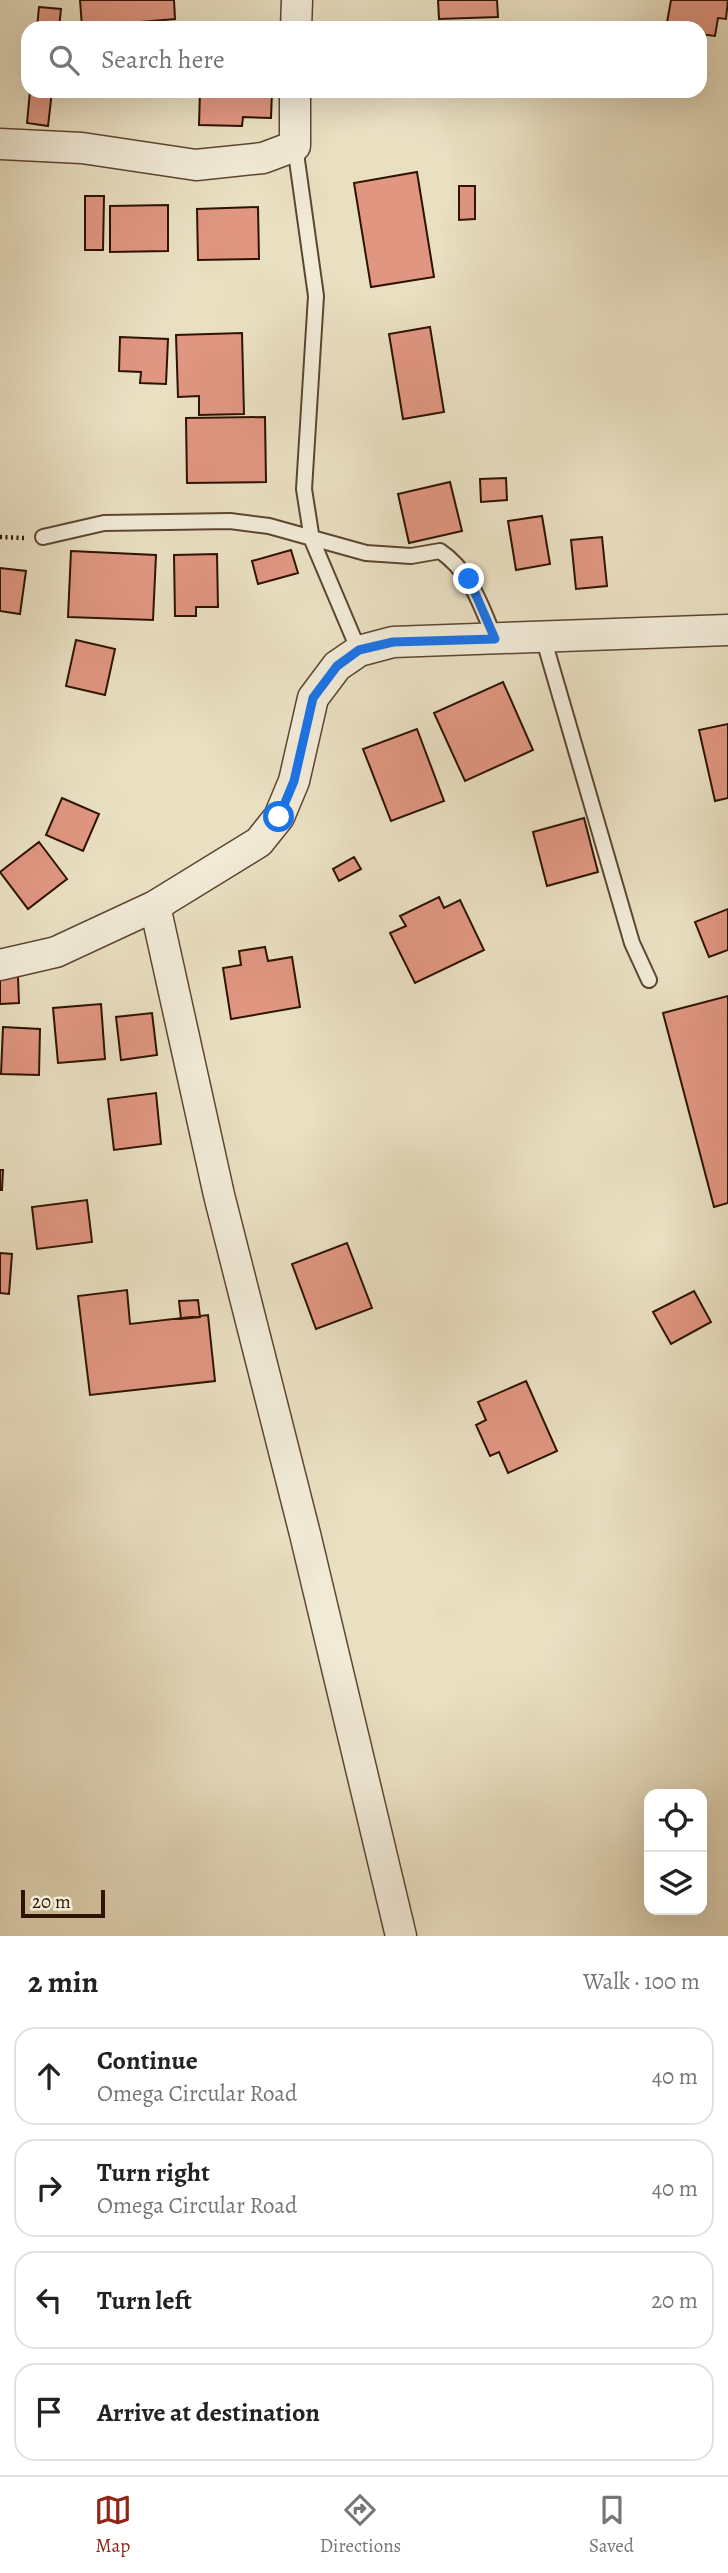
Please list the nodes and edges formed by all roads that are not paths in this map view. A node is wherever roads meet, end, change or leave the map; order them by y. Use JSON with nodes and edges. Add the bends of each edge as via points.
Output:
{"nodes":[{"id":1,"x":296,"y":0,"type":"edge"},
{"id":2,"x":296,"y":21,"type":"edge"},
{"id":3,"x":295,"y":98,"type":"edge"},
{"id":4,"x":0,"y":144,"type":"edge"},
{"id":5,"x":295,"y":146,"type":"junction"},
{"id":6,"x":43,"y":537,"type":"dead end"},
{"id":7,"x":312,"y":540,"type":"junction"},
{"id":8,"x":728,"y":630,"type":"edge"},
{"id":9,"x":543,"y":637,"type":"junction"},
{"id":10,"x":495,"y":639,"type":"junction"},
{"id":11,"x":359,"y":650,"type":"junction"},
{"id":12,"x":155,"y":906,"type":"junction"},
{"id":13,"x":0,"y":965,"type":"edge"},
{"id":14,"x":649,"y":980,"type":"dead end"},
{"id":15,"x":401,"y":1936,"type":"edge"}],
"edges":[{"from":1,"to":2,"type":"street"},
{"from":3,"to":5,"type":"street"},
{"from":4,"to":5,"type":"street","via":[[82,148],[196,165],[263,158]]},
{"from":5,"to":7,"type":"lane","via":[[316,296],[304,489]]},
{"from":6,"to":7,"type":"lane","via":[[104,523],[230,522],[269,526]]},
{"from":7,"to":10,"type":"lane","via":[[366,553],[411,556],[440,551],[469,579]]},
{"from":7,"to":11,"type":"lane"},
{"from":8,"to":9,"type":"street"},
{"from":9,"to":10,"type":"street"},
{"from":9,"to":14,"type":"lane","via":[[632,943]]},
{"from":10,"to":11,"type":"street","via":[[393,642]]},
{"from":11,"to":12,"type":"street","via":[[337,666],[313,698],[294,781],[279,817],[258,842]]},
{"from":12,"to":13,"type":"street","via":[[56,952]]},
{"from":12,"to":15,"type":"street","via":[[219,1195]]}]}
